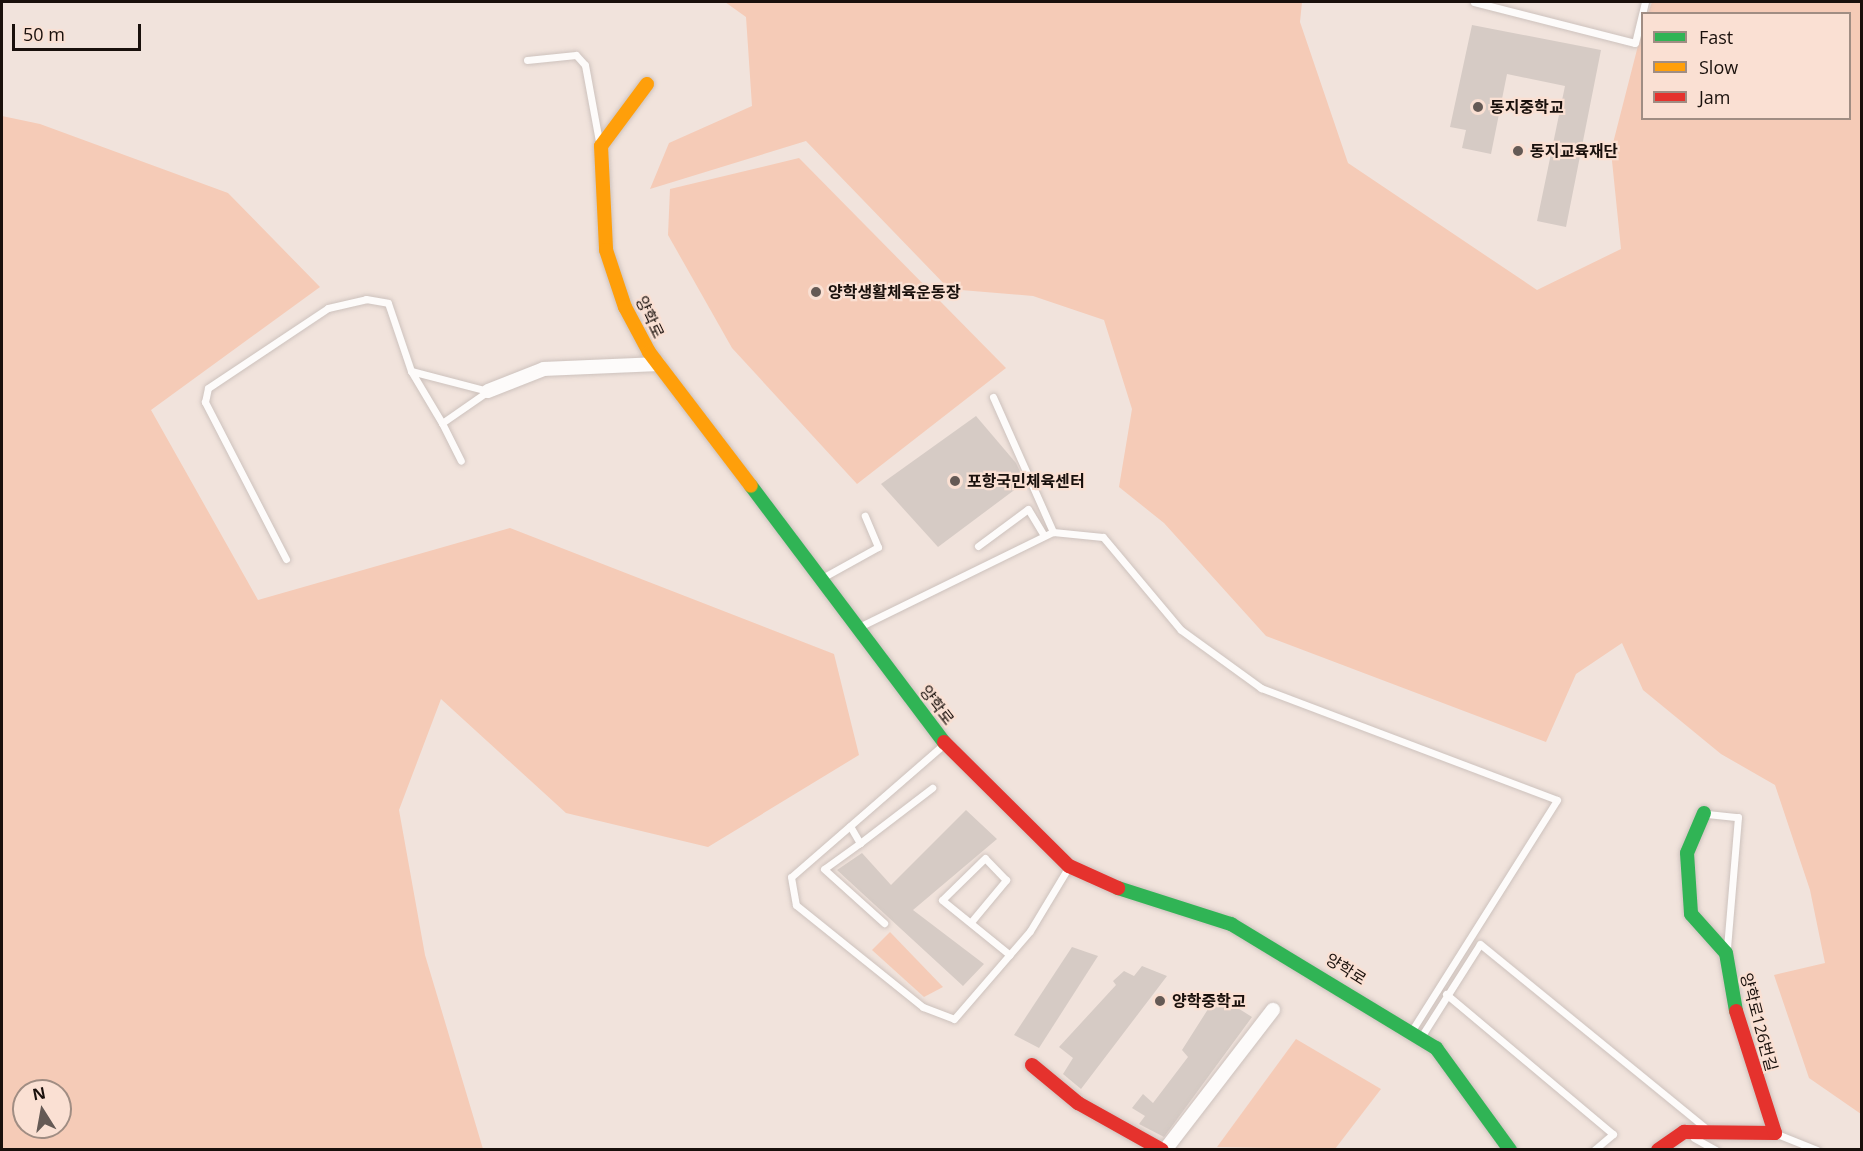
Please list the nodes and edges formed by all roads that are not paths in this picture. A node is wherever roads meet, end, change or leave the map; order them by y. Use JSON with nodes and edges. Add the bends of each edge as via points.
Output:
{"nodes":[{"id":1,"x":1474,"y":2,"type":"edge"},
{"id":2,"x":1641,"y":18,"type":"edge"},
{"id":3,"x":527,"y":60,"type":"dead end"},
{"id":4,"x":647,"y":84,"type":"dead end"},
{"id":5,"x":601,"y":146,"type":"junction"},
{"id":6,"x":658,"y":364,"type":"junction"},
{"id":7,"x":411,"y":371,"type":"junction"},
{"id":8,"x":488,"y":391,"type":"junction"},
{"id":9,"x":993,"y":397,"type":"dead end"},
{"id":10,"x":442,"y":423,"type":"junction"},
{"id":11,"x":461,"y":461,"type":"dead end"},
{"id":12,"x":865,"y":516,"type":"dead end"},
{"id":13,"x":1053,"y":532,"type":"junction"},
{"id":14,"x":1044,"y":536,"type":"junction"},
{"id":15,"x":978,"y":546,"type":"dead end"},
{"id":16,"x":286,"y":559,"type":"dead end"},
{"id":17,"x":822,"y":578,"type":"junction"},
{"id":18,"x":857,"y":629,"type":"junction"},
{"id":19,"x":945,"y":743,"type":"junction"},
{"id":20,"x":932,"y":788,"type":"dead end"},
{"id":21,"x":1704,"y":813,"type":"joint"},
{"id":22,"x":850,"y":826,"type":"junction"},
{"id":23,"x":860,"y":843,"type":"junction"},
{"id":24,"x":1069,"y":866,"type":"junction"},
{"id":25,"x":971,"y":922,"type":"junction"},
{"id":26,"x":884,"y":923,"type":"dead end"},
{"id":27,"x":1726,"y":953,"type":"junction"},
{"id":28,"x":1010,"y":955,"type":"junction"},
{"id":29,"x":1446,"y":994,"type":"junction"},
{"id":30,"x":1273,"y":1010,"type":"dead end"},
{"id":31,"x":1414,"y":1037,"type":"junction"},
{"id":32,"x":1032,"y":1065,"type":"dead end"},
{"id":33,"x":1709,"y":1131,"type":"junction"},
{"id":34,"x":1684,"y":1132,"type":"junction"},
{"id":35,"x":1775,"y":1133,"type":"junction"},
{"id":36,"x":1164,"y":1149,"type":"edge"},
{"id":37,"x":1510,"y":1149,"type":"edge"},
{"id":38,"x":1594,"y":1149,"type":"edge"},
{"id":39,"x":1658,"y":1149,"type":"edge"},
{"id":40,"x":1716,"y":1149,"type":"edge"},
{"id":41,"x":1817,"y":1149,"type":"edge"}],
"edges":[{"from":1,"to":2,"type":"lane","via":[[1635,43]]},
{"from":3,"to":5,"type":"lane","via":[[576,55],[585,65],[590,113]]},
{"from":4,"to":5,"type":"street"},
{"from":5,"to":6,"type":"street","name":"양학로","via":[[606,250],[626,307]]},
{"from":6,"to":8,"type":"street","via":[[544,369]]},
{"from":6,"to":17,"type":"street","name":"양학로"},
{"from":7,"to":8,"type":"lane"},
{"from":7,"to":10,"type":"lane"},
{"from":7,"to":16,"type":"lane","via":[[388,303],[366,299],[328,308],[207,388],[205,402]]},
{"from":8,"to":10,"type":"lane"},
{"from":9,"to":13,"type":"lane"},
{"from":10,"to":11,"type":"lane"},
{"from":12,"to":17,"type":"lane","via":[[878,547]]},
{"from":13,"to":14,"type":"lane"},
{"from":13,"to":31,"type":"lane","via":[[1103,537],[1181,630],[1261,688],[1557,800]]},
{"from":14,"to":15,"type":"lane","via":[[1028,509]]},
{"from":14,"to":18,"type":"lane"},
{"from":17,"to":18,"type":"street","name":"양학로"},
{"from":18,"to":19,"type":"street","name":"양학로"},
{"from":19,"to":22,"type":"lane"},
{"from":19,"to":24,"type":"street","name":"양학로"},
{"from":20,"to":23,"type":"lane"},
{"from":21,"to":27,"type":"street","via":[[1687,853],[1691,914]]},
{"from":21,"to":27,"type":"lane","via":[[1738,817]]},
{"from":22,"to":23,"type":"lane"},
{"from":22,"to":28,"type":"lane","via":[[791,878],[796,905],[923,1007],[954,1019]]},
{"from":23,"to":26,"type":"lane","via":[[825,869]]},
{"from":24,"to":28,"type":"lane"},
{"from":24,"to":31,"type":"street","name":"양학로","via":[[1124,891],[1231,924],[1364,1000]]},
{"from":25,"to":25,"type":"lane","via":[[1006,880],[985,858],[942,900]]},
{"from":25,"to":28,"type":"lane"},
{"from":27,"to":35,"type":"street","name":"양학로126번길","via":[[1729,987]]},
{"from":29,"to":31,"type":"lane"},
{"from":29,"to":33,"type":"lane","via":[[1480,944]]},
{"from":29,"to":38,"type":"lane","via":[[1613,1134]]},
{"from":30,"to":36,"type":"street"},
{"from":31,"to":37,"type":"street","name":"양학로","via":[[1436,1048],[1461,1077]]},
{"from":32,"to":36,"type":"street","via":[[1078,1102]]},
{"from":33,"to":34,"type":"street"},
{"from":33,"to":35,"type":"street"},
{"from":34,"to":39,"type":"street"},
{"from":34,"to":40,"type":"lane"},
{"from":35,"to":41,"type":"lane"}]}
